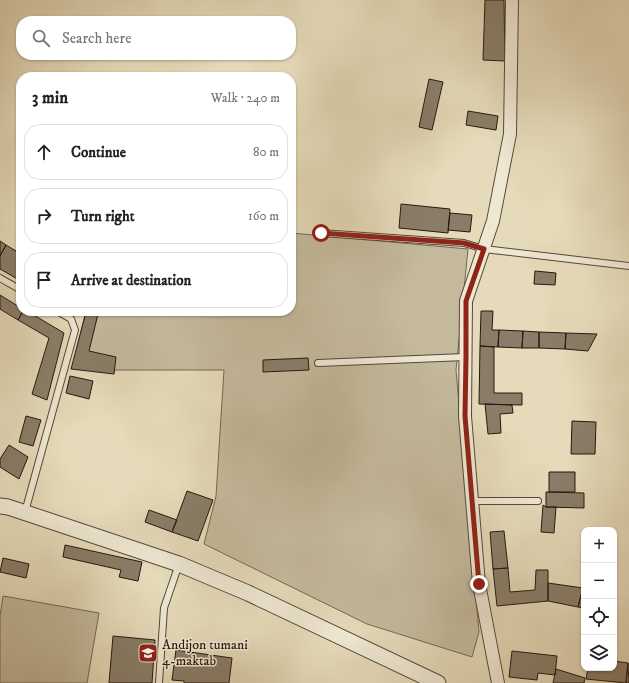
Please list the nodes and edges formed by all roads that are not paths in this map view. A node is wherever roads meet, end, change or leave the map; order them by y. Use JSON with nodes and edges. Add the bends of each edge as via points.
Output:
{"nodes":[{"id":1,"x":512,"y":0,"type":"edge"},
{"id":2,"x":321,"y":233,"type":"dead end"},
{"id":3,"x":484,"y":249,"type":"junction"},
{"id":4,"x":629,"y":266,"type":"edge"},
{"id":5,"x":0,"y":278,"type":"edge"},
{"id":6,"x":16,"y":287,"type":"edge"},
{"id":7,"x":66,"y":316,"type":"edge"},
{"id":8,"x":466,"y":357,"type":"junction"},
{"id":9,"x":318,"y":362,"type":"dead end"},
{"id":10,"x":472,"y":501,"type":"junction"},
{"id":11,"x":538,"y":501,"type":"dead end"},
{"id":12,"x":2,"y":506,"type":"edge"},
{"id":13,"x":25,"y":513,"type":"junction"},
{"id":14,"x":179,"y":564,"type":"junction"},
{"id":15,"x":159,"y":683,"type":"edge"},
{"id":16,"x":438,"y":683,"type":"edge"},
{"id":17,"x":498,"y":683,"type":"edge"}],
"edges":[{"from":1,"to":3,"type":"street","via":[[510,134],[493,220]]},
{"from":2,"to":3,"type":"lane","via":[[464,243]]},
{"from":3,"to":4,"type":"lane"},
{"from":3,"to":8,"type":"street","via":[[466,301]]},
{"from":5,"to":6,"type":"lane"},
{"from":7,"to":13,"type":"lane","via":[[71,319],[75,330]]},
{"from":8,"to":9,"type":"lane"},
{"from":8,"to":10,"type":"street","via":[[465,416]]},
{"from":10,"to":11,"type":"lane"},
{"from":10,"to":17,"type":"street","via":[[479,584]]},
{"from":12,"to":13,"type":"street"},
{"from":13,"to":14,"type":"street"},
{"from":14,"to":15,"type":"lane","via":[[164,608]]},
{"from":14,"to":16,"type":"street","via":[[248,593]]}]}
